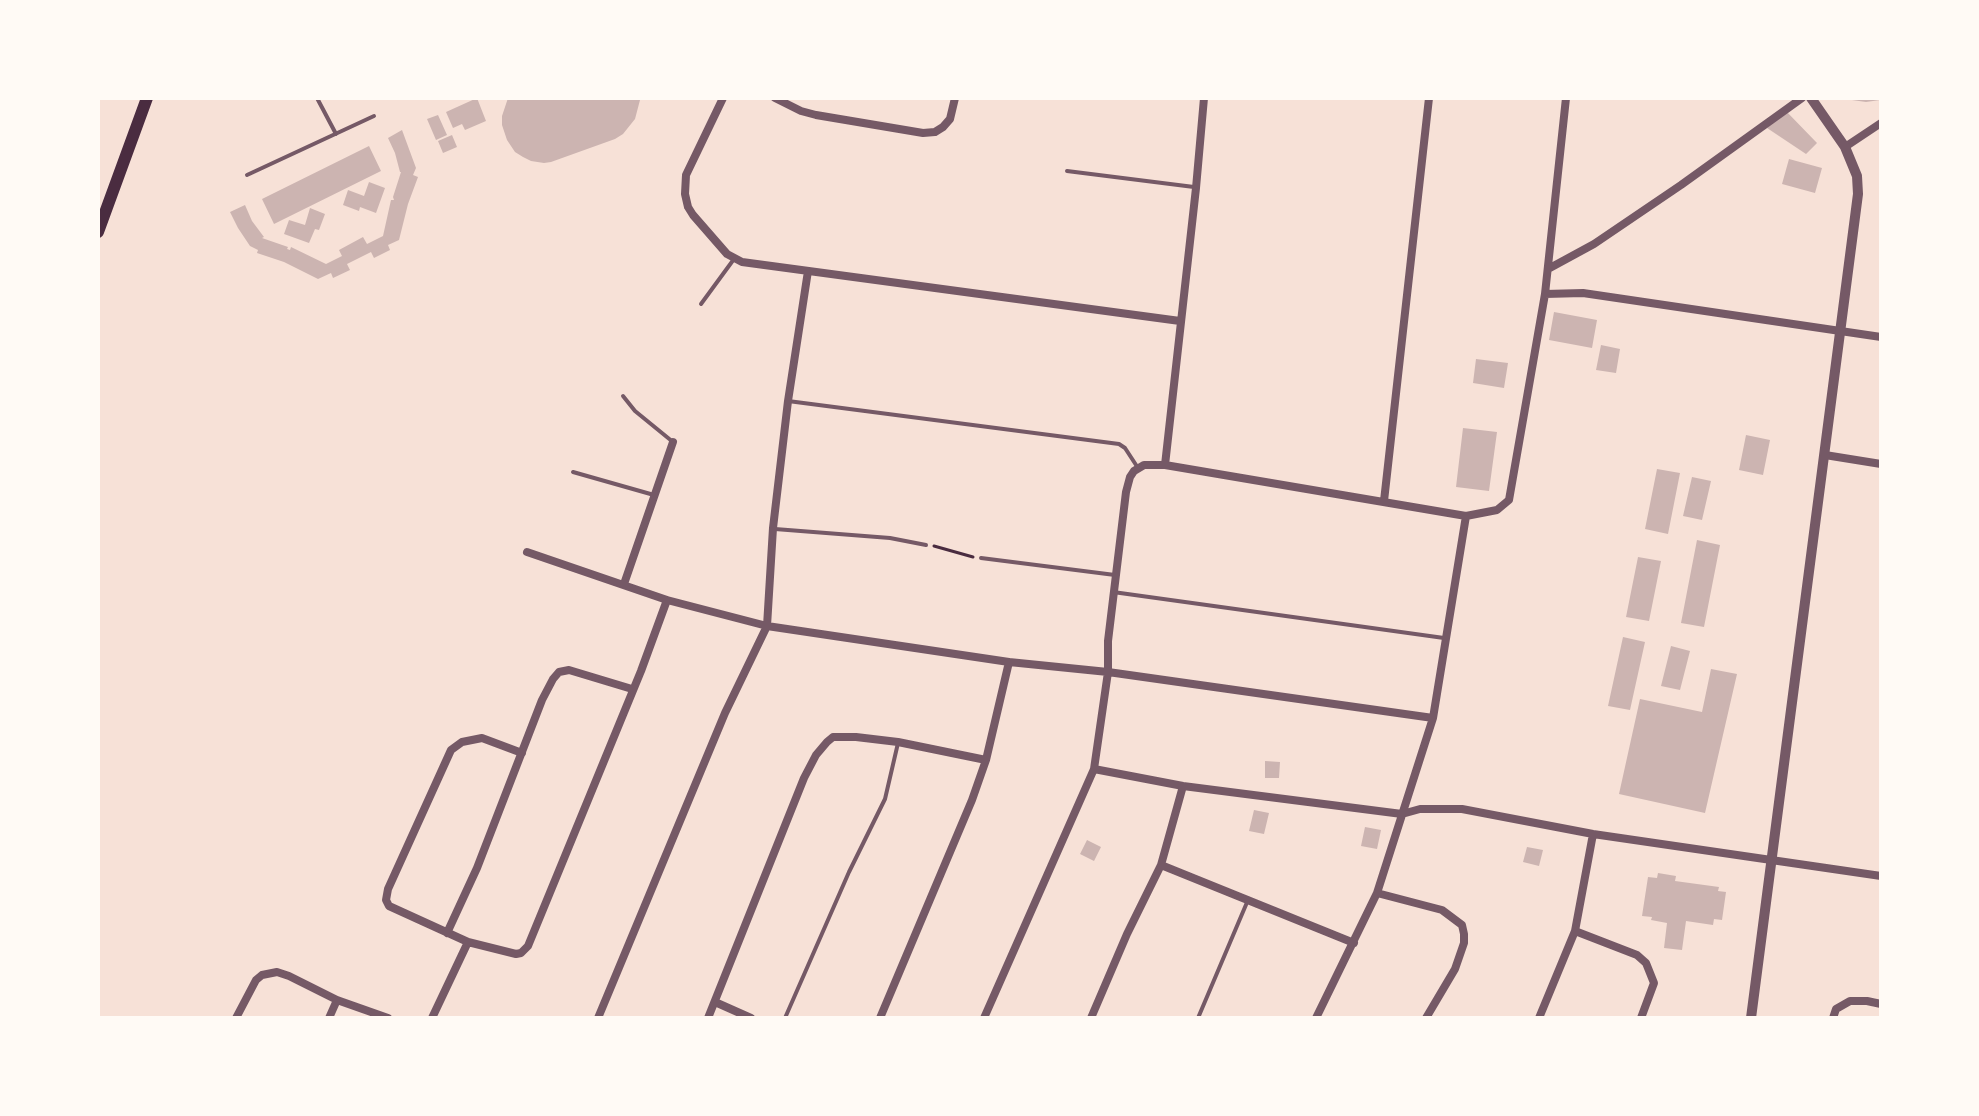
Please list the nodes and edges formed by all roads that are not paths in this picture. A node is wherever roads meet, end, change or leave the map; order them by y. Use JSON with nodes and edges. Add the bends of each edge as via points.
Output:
{"nodes":[{"id":1,"x":147,"y":98,"type":"edge"},
{"id":2,"x":317,"y":98,"type":"edge"},
{"id":3,"x":723,"y":98,"type":"edge"},
{"id":4,"x":775,"y":98,"type":"edge"},
{"id":5,"x":955,"y":98,"type":"edge"},
{"id":6,"x":1204,"y":98,"type":"edge"},
{"id":7,"x":1429,"y":98,"type":"edge"},
{"id":8,"x":1566,"y":98,"type":"edge"},
{"id":9,"x":1802,"y":98,"type":"edge"},
{"id":10,"x":1811,"y":98,"type":"edge"},
{"id":11,"x":374,"y":116,"type":"dead end"},
{"id":12,"x":1881,"y":123,"type":"edge"},
{"id":13,"x":336,"y":134,"type":"junction"},
{"id":14,"x":1845,"y":147,"type":"junction"},
{"id":15,"x":1067,"y":171,"type":"dead end"},
{"id":16,"x":247,"y":175,"type":"dead end"},
{"id":17,"x":1196,"y":188,"type":"junction"},
{"id":18,"x":98,"y":232,"type":"edge"},
{"id":19,"x":734,"y":259,"type":"junction"},
{"id":20,"x":1548,"y":269,"type":"junction"},
{"id":21,"x":808,"y":271,"type":"junction"},
{"id":22,"x":1545,"y":294,"type":"junction"},
{"id":23,"x":701,"y":304,"type":"dead end"},
{"id":24,"x":1180,"y":321,"type":"junction"},
{"id":25,"x":1839,"y":331,"type":"junction"},
{"id":26,"x":1881,"y":337,"type":"edge"},
{"id":27,"x":623,"y":396,"type":"dead end"},
{"id":28,"x":788,"y":401,"type":"junction"},
{"id":29,"x":673,"y":442,"type":"joint"},
{"id":30,"x":1825,"y":455,"type":"junction"},
{"id":31,"x":1881,"y":464,"type":"edge"},
{"id":32,"x":1165,"y":465,"type":"junction"},
{"id":33,"x":1138,"y":468,"type":"junction"},
{"id":34,"x":573,"y":472,"type":"dead end"},
{"id":35,"x":654,"y":495,"type":"junction"},
{"id":36,"x":1384,"y":501,"type":"junction"},
{"id":37,"x":1466,"y":516,"type":"junction"},
{"id":38,"x":773,"y":528,"type":"junction"},
{"id":39,"x":926,"y":545,"type":"road end"},
{"id":40,"x":527,"y":552,"type":"dead end"},
{"id":41,"x":981,"y":558,"type":"road end"},
{"id":42,"x":1115,"y":575,"type":"junction"},
{"id":43,"x":624,"y":584,"type":"junction"},
{"id":44,"x":1113,"y":592,"type":"junction"},
{"id":45,"x":667,"y":600,"type":"junction"},
{"id":46,"x":767,"y":626,"type":"junction"},
{"id":47,"x":1447,"y":639,"type":"junction"},
{"id":48,"x":1009,"y":662,"type":"junction"},
{"id":49,"x":1108,"y":672,"type":"junction"},
{"id":50,"x":632,"y":689,"type":"junction"},
{"id":51,"x":1433,"y":718,"type":"junction"},
{"id":52,"x":898,"y":742,"type":"junction"},
{"id":53,"x":522,"y":753,"type":"junction"},
{"id":54,"x":986,"y":760,"type":"junction"},
{"id":55,"x":1094,"y":769,"type":"junction"},
{"id":56,"x":1183,"y":786,"type":"junction"},
{"id":57,"x":1402,"y":814,"type":"junction"},
{"id":58,"x":1593,"y":834,"type":"junction"},
{"id":59,"x":1772,"y":859,"type":"junction"},
{"id":60,"x":1161,"y":865,"type":"junction"},
{"id":61,"x":1881,"y":876,"type":"edge"},
{"id":62,"x":1377,"y":893,"type":"junction"},
{"id":63,"x":1248,"y":900,"type":"junction"},
{"id":64,"x":1575,"y":931,"type":"junction"},
{"id":65,"x":447,"y":933,"type":"junction"},
{"id":66,"x":468,"y":942,"type":"junction"},
{"id":67,"x":1354,"y":943,"type":"junction"},
{"id":68,"x":337,"y":1000,"type":"junction"},
{"id":69,"x":715,"y":1002,"type":"junction"},
{"id":70,"x":1881,"y":1004,"type":"edge"},
{"id":71,"x":236,"y":1018,"type":"edge"},
{"id":72,"x":329,"y":1018,"type":"edge"},
{"id":73,"x":388,"y":1018,"type":"edge"},
{"id":74,"x":432,"y":1018,"type":"edge"},
{"id":75,"x":598,"y":1018,"type":"edge"},
{"id":76,"x":708,"y":1018,"type":"edge"},
{"id":77,"x":751,"y":1018,"type":"edge"},
{"id":78,"x":785,"y":1018,"type":"edge"},
{"id":79,"x":880,"y":1018,"type":"edge"},
{"id":80,"x":984,"y":1018,"type":"edge"},
{"id":81,"x":1091,"y":1018,"type":"edge"},
{"id":82,"x":1198,"y":1018,"type":"edge"},
{"id":83,"x":1316,"y":1018,"type":"edge"},
{"id":84,"x":1426,"y":1018,"type":"edge"},
{"id":85,"x":1539,"y":1018,"type":"edge"},
{"id":86,"x":1641,"y":1018,"type":"edge"},
{"id":87,"x":1751,"y":1018,"type":"edge"},
{"id":88,"x":1833,"y":1018,"type":"edge"}],
"edges":[{"from":1,"to":18,"type":"main road"},
{"from":2,"to":13,"type":"lane"},
{"from":3,"to":19,"type":"street","via":[[686,175],[685,194],[693,215]]},
{"from":4,"to":5,"type":"street","via":[[816,115],[923,133],[943,127]]},
{"from":6,"to":17,"type":"street"},
{"from":7,"to":36,"type":"street"},
{"from":8,"to":20,"type":"street"},
{"from":9,"to":20,"type":"street","via":[[1594,244]]},
{"from":10,"to":14,"type":"street"},
{"from":11,"to":13,"type":"lane"},
{"from":12,"to":14,"type":"street"},
{"from":13,"to":16,"type":"lane"},
{"from":14,"to":25,"type":"street","via":[[1858,194]]},
{"from":15,"to":17,"type":"lane"},
{"from":17,"to":24,"type":"street"},
{"from":19,"to":21,"type":"street"},
{"from":19,"to":23,"type":"lane"},
{"from":20,"to":22,"type":"street"},
{"from":21,"to":24,"type":"street"},
{"from":21,"to":28,"type":"street"},
{"from":22,"to":25,"type":"street","via":[[1583,293]]},
{"from":22,"to":37,"type":"street","via":[[1509,500],[1497,510]]},
{"from":24,"to":32,"type":"street"},
{"from":25,"to":26,"type":"street"},
{"from":25,"to":30,"type":"street"},
{"from":27,"to":29,"type":"lane"},
{"from":28,"to":33,"type":"lane","via":[[1119,444]]},
{"from":28,"to":38,"type":"street"},
{"from":29,"to":35,"type":"street"},
{"from":30,"to":31,"type":"street"},
{"from":30,"to":59,"type":"street"},
{"from":32,"to":33,"type":"street"},
{"from":32,"to":36,"type":"street"},
{"from":33,"to":42,"type":"street","via":[[1126,492]]},
{"from":34,"to":35,"type":"lane"},
{"from":35,"to":43,"type":"street"},
{"from":36,"to":37,"type":"street"},
{"from":37,"to":47,"type":"street"},
{"from":38,"to":39,"type":"lane"},
{"from":38,"to":46,"type":"street"},
{"from":40,"to":43,"type":"street"},
{"from":41,"to":42,"type":"lane"},
{"from":42,"to":44,"type":"street"},
{"from":43,"to":45,"type":"street"},
{"from":44,"to":47,"type":"lane"},
{"from":44,"to":49,"type":"street"},
{"from":45,"to":46,"type":"street"},
{"from":45,"to":50,"type":"street"},
{"from":46,"to":48,"type":"street"},
{"from":46,"to":75,"type":"street","via":[[725,713]]},
{"from":47,"to":51,"type":"street"},
{"from":48,"to":49,"type":"street"},
{"from":48,"to":54,"type":"street"},
{"from":49,"to":51,"type":"street"},
{"from":49,"to":55,"type":"street"},
{"from":50,"to":53,"type":"street","via":[[569,670],[559,672]]},
{"from":50,"to":66,"type":"street","via":[[528,946],[516,954]]},
{"from":51,"to":57,"type":"street"},
{"from":52,"to":54,"type":"street"},
{"from":52,"to":69,"type":"street","via":[[833,737],[821,747]]},
{"from":52,"to":78,"type":"lane","via":[[885,799]]},
{"from":53,"to":65,"type":"street"},
{"from":53,"to":65,"type":"street","via":[[482,738],[451,750],[388,889],[389,906]]},
{"from":54,"to":79,"type":"street"},
{"from":55,"to":56,"type":"street"},
{"from":55,"to":80,"type":"street"},
{"from":56,"to":57,"type":"street"},
{"from":56,"to":60,"type":"street"},
{"from":57,"to":58,"type":"street","via":[[1462,809]]},
{"from":57,"to":62,"type":"street"},
{"from":58,"to":59,"type":"street"},
{"from":58,"to":64,"type":"street"},
{"from":59,"to":61,"type":"street"},
{"from":59,"to":87,"type":"street"},
{"from":60,"to":63,"type":"street"},
{"from":60,"to":81,"type":"street"},
{"from":62,"to":67,"type":"street"},
{"from":62,"to":84,"type":"street","via":[[1442,910],[1462,925],[1464,943],[1455,969]]},
{"from":63,"to":67,"type":"street"},
{"from":63,"to":82,"type":"lane"},
{"from":64,"to":85,"type":"street"},
{"from":64,"to":86,"type":"street","via":[[1646,963],[1654,983]]},
{"from":65,"to":66,"type":"street"},
{"from":66,"to":74,"type":"street"},
{"from":67,"to":83,"type":"street"},
{"from":68,"to":71,"type":"street","via":[[277,972],[262,975]]},
{"from":68,"to":72,"type":"street"},
{"from":68,"to":73,"type":"street"},
{"from":69,"to":76,"type":"street"},
{"from":69,"to":77,"type":"street"},
{"from":70,"to":88,"type":"street","via":[[1850,1001],[1836,1009]]}]}
